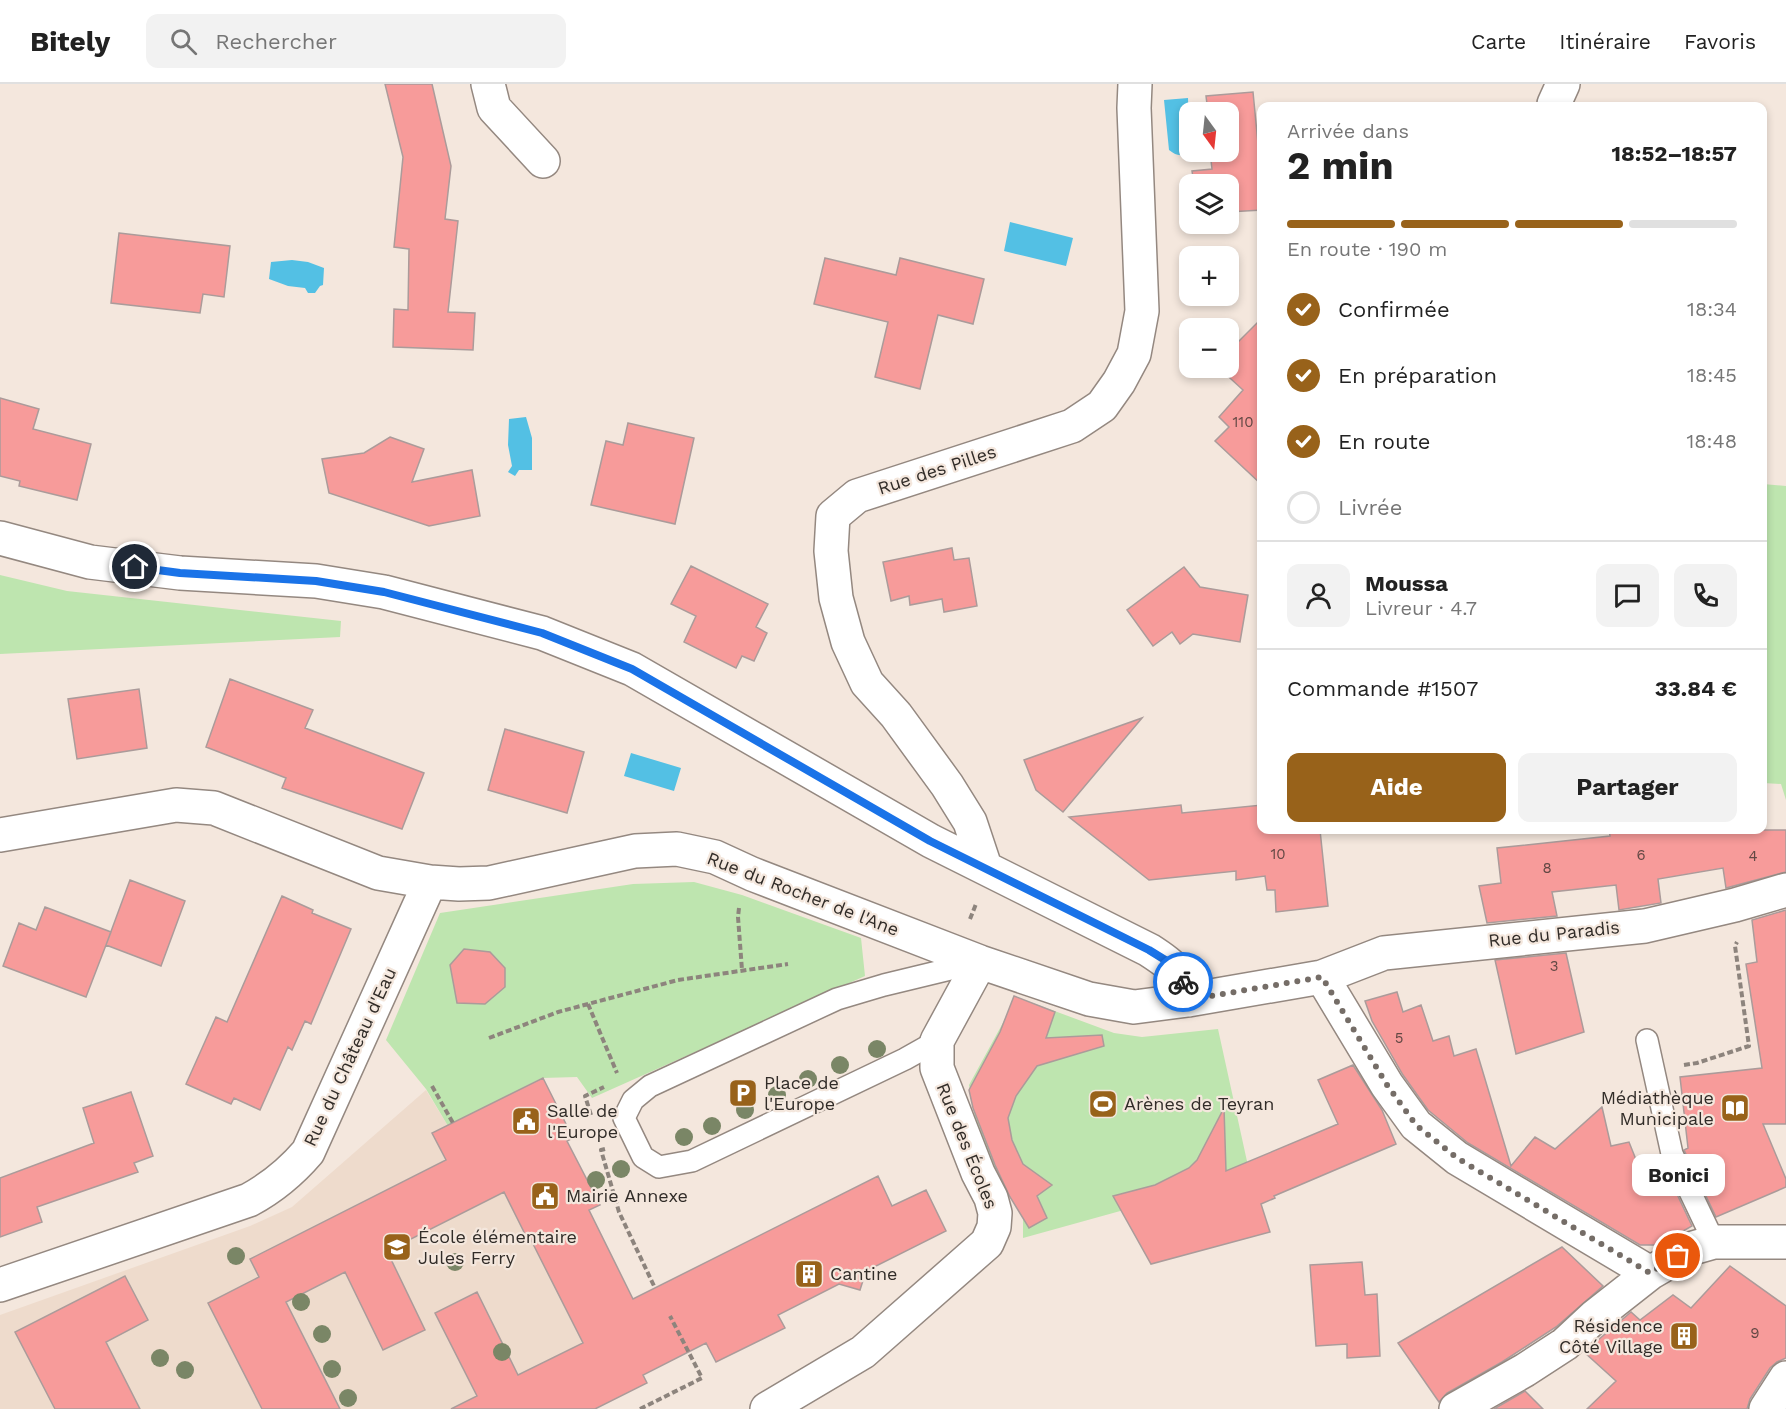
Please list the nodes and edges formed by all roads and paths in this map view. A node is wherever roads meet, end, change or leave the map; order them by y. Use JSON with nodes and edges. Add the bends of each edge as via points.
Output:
{"nodes":[{"id":1,"x":488,"y":84,"type":"edge"},
{"id":2,"x":1136,"y":84,"type":"edge"},
{"id":3,"x":543,"y":161,"type":"dead end"},
{"id":4,"x":0,"y":538,"type":"edge"},
{"id":5,"x":0,"y":835,"type":"edge"},
{"id":6,"x":985,"y":867,"type":"junction"},
{"id":7,"x":430,"y":882,"type":"junction"},
{"id":8,"x":1786,"y":890,"type":"edge"},
{"id":9,"x":738,"y":917,"type":"dead end"},
{"id":10,"x":1739,"y":939,"type":"dead end"},
{"id":11,"x":980,"y":962,"type":"junction"},
{"id":12,"x":788,"y":964,"type":"dead end"},
{"id":13,"x":742,"y":970,"type":"junction"},
{"id":14,"x":1322,"y":977,"type":"junction"},
{"id":15,"x":1747,"y":979,"type":"dead end"},
{"id":16,"x":1740,"y":980,"type":"junction"},
{"id":17,"x":1188,"y":1000,"type":"junction"},
{"id":18,"x":588,"y":1004,"type":"junction"},
{"id":19,"x":489,"y":1038,"type":"dead end"},
{"id":20,"x":1647,"y":1040,"type":"dead end"},
{"id":21,"x":937,"y":1041,"type":"junction"},
{"id":22,"x":610,"y":1059,"type":"dead end"},
{"id":23,"x":1653,"y":1068,"type":"junction"},
{"id":24,"x":432,"y":1086,"type":"dead end"},
{"id":25,"x":453,"y":1123,"type":"dead end"},
{"id":26,"x":631,"y":1136,"type":"junction"},
{"id":27,"x":1786,"y":1242,"type":"edge"},
{"id":28,"x":1704,"y":1245,"type":"junction"},
{"id":29,"x":1650,"y":1273,"type":"junction"},
{"id":30,"x":0,"y":1285,"type":"edge"},
{"id":31,"x":655,"y":1288,"type":"dead end"},
{"id":32,"x":670,"y":1316,"type":"dead end"},
{"id":33,"x":1786,"y":1378,"type":"edge"},
{"id":34,"x":640,"y":1409,"type":"edge"},
{"id":35,"x":767,"y":1409,"type":"edge"},
{"id":36,"x":1456,"y":1409,"type":"edge"},
{"id":37,"x":1766,"y":1409,"type":"edge"}],
"edges":[{"from":1,"to":3,"type":"street","via":[[494,108]]},
{"from":2,"to":6,"type":"street","name":"Rue des Pilles","via":[[1142,312],[1134,354],[1108,398],[1072,426],[857,496],[833,516],[831,550],[836,598],[848,642],[867,683],[896,715],[970,822]]},
{"from":4,"to":6,"type":"street","via":[[90,562],[180,573],[316,581],[384,592],[542,633],[632,669],[930,841]]},
{"from":5,"to":7,"type":"street","name":"Rue du Rocher de l'Ane","via":[[176,805],[214,808],[378,873]]},
{"from":6,"to":17,"type":"street","via":[[1170,963],[1182,980]]},
{"from":7,"to":11,"type":"street","name":"Rue du Rocher de l'Ane","via":[[489,883],[635,851],[677,849],[714,857]]},
{"from":7,"to":30,"type":"street","name":"Rue du Château d'Eau","via":[[308,1152],[291,1171],[249,1200]]},
{"from":8,"to":14,"type":"street","name":"Rue du Paradis","via":[[1645,926],[1384,952]]},
{"from":9,"to":13,"type":"path"},
{"from":10,"to":16,"type":"path","via":[[1735,946]]},
{"from":11,"to":17,"type":"street","name":"Rue du Rocher de l'Ane","via":[[1089,999],[1134,1006]]},
{"from":11,"to":21,"type":"street"},
{"from":11,"to":26,"type":"lane","via":[[837,999],[650,1086],[633,1100],[624,1118]]},
{"from":12,"to":13,"type":"path"},
{"from":13,"to":18,"type":"path","via":[[678,980]]},
{"from":14,"to":17,"type":"street","name":"Rue du Rocher de l'Ane"},
{"from":14,"to":29,"type":"street","via":[[1387,1085],[1416,1125],[1457,1158]]},
{"from":15,"to":16,"type":"path"},
{"from":16,"to":23,"type":"path","via":[[1749,1046],[1697,1063]]},
{"from":18,"to":19,"type":"path"},
{"from":18,"to":22,"type":"path"},
{"from":20,"to":23,"type":"lane"},
{"from":21,"to":26,"type":"lane","via":[[692,1161],[658,1167],[643,1157]]},
{"from":21,"to":35,"type":"street","name":"Rue des Écoles","via":[[937,1068],[995,1213],[987,1243],[863,1352]]},
{"from":23,"to":28,"type":"lane","via":[[1672,1154]]},
{"from":24,"to":25,"type":"path"},
{"from":26,"to":31,"type":"path","via":[[601,1150],[619,1212]]},
{"from":27,"to":28,"type":"street"},
{"from":28,"to":29,"type":"street"},
{"from":29,"to":36,"type":"street","via":[[1565,1344]]},
{"from":32,"to":34,"type":"path","via":[[702,1378]]},
{"from":33,"to":37,"type":"street"}]}
